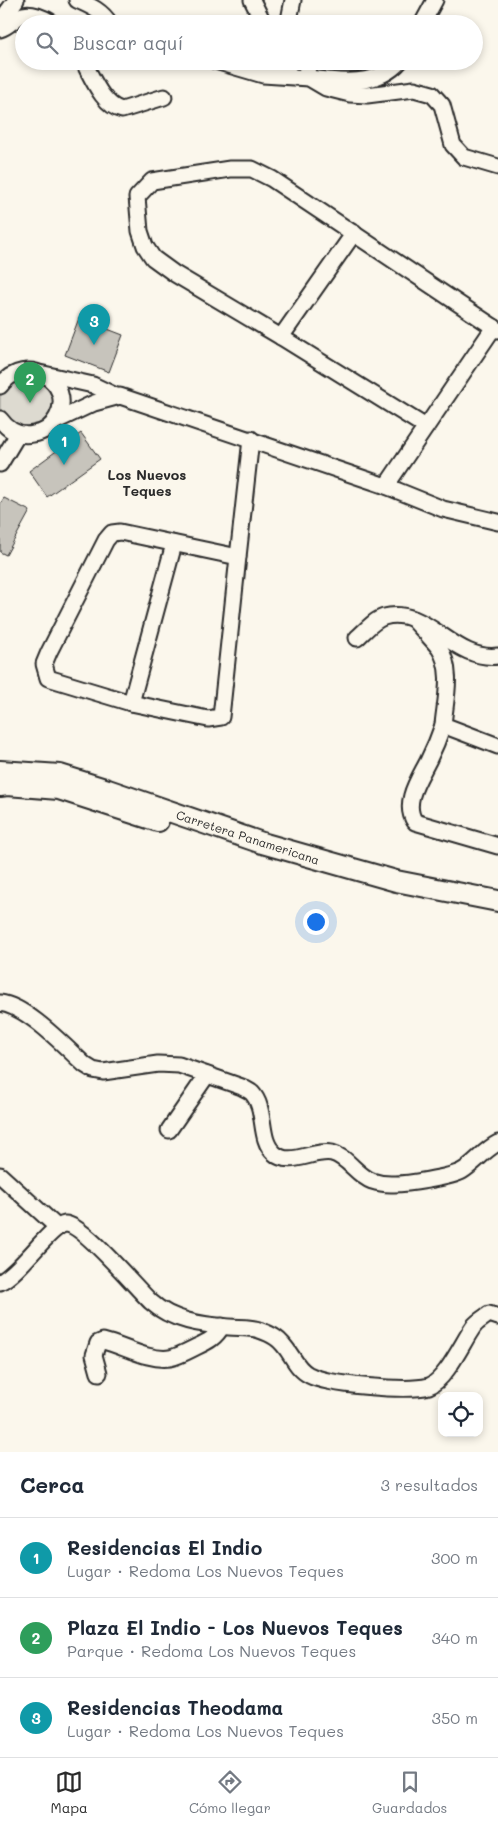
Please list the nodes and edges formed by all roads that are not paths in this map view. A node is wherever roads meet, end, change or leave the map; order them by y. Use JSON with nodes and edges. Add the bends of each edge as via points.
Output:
{"nodes":[{"id":1,"x":16,"y":0,"type":"edge"},
{"id":2,"x":77,"y":0,"type":"edge"},
{"id":3,"x":252,"y":0,"type":"edge"},
{"id":4,"x":293,"y":0,"type":"edge"},
{"id":5,"x":435,"y":0,"type":"edge"},
{"id":6,"x":104,"y":15,"type":"edge"},
{"id":7,"x":260,"y":15,"type":"edge"},
{"id":8,"x":290,"y":15,"type":"edge"},
{"id":9,"x":427,"y":15,"type":"edge"},
{"id":10,"x":15,"y":19,"type":"edge"},
{"id":11,"x":0,"y":22,"type":"edge"},
{"id":12,"x":0,"y":29,"type":"edge"},
{"id":13,"x":88,"y":70,"type":"edge"},
{"id":14,"x":244,"y":70,"type":"edge"},
{"id":15,"x":287,"y":70,"type":"edge"},
{"id":16,"x":307,"y":70,"type":"edge"},
{"id":17,"x":391,"y":70,"type":"edge"},
{"id":18,"x":290,"y":76,"type":"junction"},
{"id":19,"x":309,"y":78,"type":"junction"},
{"id":20,"x":164,"y":97,"type":"dead end"},
{"id":21,"x":498,"y":167,"type":"edge"},
{"id":22,"x":354,"y":232,"type":"junction"},
{"id":23,"x":496,"y":328,"type":"edge"},
{"id":24,"x":282,"y":337,"type":"junction"},
{"id":25,"x":14,"y":373,"type":"junction"},
{"id":26,"x":41,"y":373,"type":"junction"},
{"id":27,"x":0,"y":381,"type":"edge"},
{"id":28,"x":0,"y":386,"type":"edge"},
{"id":29,"x":116,"y":396,"type":"junction"},
{"id":30,"x":54,"y":422,"type":"junction"},
{"id":31,"x":1,"y":426,"type":"edge"},
{"id":32,"x":426,"y":427,"type":"junction"},
{"id":33,"x":18,"y":434,"type":"junction"},
{"id":34,"x":251,"y":440,"type":"junction"},
{"id":35,"x":0,"y":464,"type":"edge"},
{"id":36,"x":386,"y":486,"type":"junction"},
{"id":37,"x":498,"y":522,"type":"edge"},
{"id":38,"x":174,"y":544,"type":"junction"},
{"id":39,"x":238,"y":557,"type":"junction"},
{"id":40,"x":413,"y":619,"type":"junction"},
{"id":41,"x":357,"y":638,"type":"dead end"},
{"id":42,"x":498,"y":656,"type":"edge"},
{"id":43,"x":131,"y":703,"type":"junction"},
{"id":44,"x":443,"y":725,"type":"junction"},
{"id":45,"x":498,"y":746,"type":"edge"},
{"id":46,"x":0,"y":771,"type":"edge"},
{"id":47,"x":0,"y":786,"type":"edge"},
{"id":48,"x":498,"y":846,"type":"edge"},
{"id":49,"x":498,"y":900,"type":"edge"},
{"id":50,"x":498,"y":910,"type":"edge"},
{"id":51,"x":0,"y":1003,"type":"edge"},
{"id":52,"x":207,"y":1075,"type":"junction"},
{"id":53,"x":169,"y":1130,"type":"dead end"},
{"id":54,"x":498,"y":1143,"type":"edge"},
{"id":55,"x":0,"y":1175,"type":"edge"},
{"id":56,"x":57,"y":1227,"type":"junction"},
{"id":57,"x":0,"y":1282,"type":"edge"},
{"id":58,"x":498,"y":1317,"type":"edge"},
{"id":59,"x":222,"y":1326,"type":"junction"},
{"id":60,"x":98,"y":1373,"type":"dead end"}],
"edges":[{"from":1,"to":11,"type":"street"},
{"from":2,"to":6,"type":"street"},
{"from":3,"to":7,"type":"street"},
{"from":4,"to":8,"type":"street"},
{"from":5,"to":9,"type":"street"},
{"from":10,"to":12,"type":"street"},
{"from":13,"to":20,"type":"street","via":[[116,109]]},
{"from":14,"to":18,"type":"street","via":[[263,76]]},
{"from":15,"to":18,"type":"street"},
{"from":16,"to":19,"type":"street"},
{"from":17,"to":19,"type":"street","via":[[355,81]]},
{"from":18,"to":19,"type":"street"},
{"from":19,"to":21,"type":"street","via":[[326,88],[350,94],[414,90],[432,94],[442,105],[453,146],[464,157]]},
{"from":22,"to":23,"type":"street"},
{"from":22,"to":24,"type":"street"},
{"from":22,"to":24,"type":"street","via":[[252,169],[230,169],[152,181],[137,197],[140,231],[153,258]]},
{"from":23,"to":32,"type":"street"},
{"from":24,"to":32,"type":"street"},
{"from":25,"to":26,"type":"street","via":[[24,370]]},
{"from":25,"to":27,"type":"street"},
{"from":25,"to":28,"type":"street"},
{"from":26,"to":29,"type":"street","via":[[93,386]]},
{"from":26,"to":30,"type":"street","via":[[56,385],[60,399]]},
{"from":29,"to":30,"type":"street"},
{"from":29,"to":34,"type":"street"},
{"from":30,"to":33,"type":"street","via":[[39,433]]},
{"from":31,"to":33,"type":"street"},
{"from":32,"to":36,"type":"street"},
{"from":33,"to":35,"type":"street"},
{"from":34,"to":36,"type":"street"},
{"from":34,"to":39,"type":"street"},
{"from":36,"to":37,"type":"street","via":[[443,509]]},
{"from":38,"to":39,"type":"street"},
{"from":38,"to":43,"type":"street"},
{"from":38,"to":43,"type":"street","via":[[112,533],[44,664],[48,678]]},
{"from":39,"to":43,"type":"street","via":[[221,717],[208,719]]},
{"from":40,"to":41,"type":"street","via":[[384,617]]},
{"from":40,"to":42,"type":"street","via":[[473,654]]},
{"from":40,"to":44,"type":"street","via":[[440,650],[448,674]]},
{"from":44,"to":45,"type":"street"},
{"from":44,"to":48,"type":"street","via":[[419,776],[410,815],[415,822]]},
{"from":46,"to":49,"type":"main road","name":"Carretera Panamericana","via":[[60,776],[271,846],[396,881]]},
{"from":47,"to":50,"type":"main road","name":"Carretera Panamericana","via":[[59,789],[258,854],[394,892]]},
{"from":51,"to":52,"type":"street","via":[[6,1003],[32,1018],[93,1070],[103,1072],[158,1064],[179,1065]]},
{"from":52,"to":53,"type":"street"},
{"from":52,"to":54,"type":"street","via":[[252,1093],[272,1152],[280,1158],[331,1153],[342,1157],[373,1181],[390,1184],[461,1172]]},
{"from":55,"to":56,"type":"street"},
{"from":56,"to":57,"type":"street","via":[[28,1259]]},
{"from":56,"to":59,"type":"street","via":[[72,1226],[95,1243],[152,1303],[182,1320]]},
{"from":58,"to":59,"type":"street","via":[[488,1314],[475,1324],[446,1372],[430,1385],[400,1388],[332,1382],[308,1375],[278,1339],[257,1330]]},
{"from":59,"to":60,"type":"street","via":[[218,1335],[209,1341],[172,1358],[143,1354],[103,1341],[98,1343],[94,1354]]}]}
